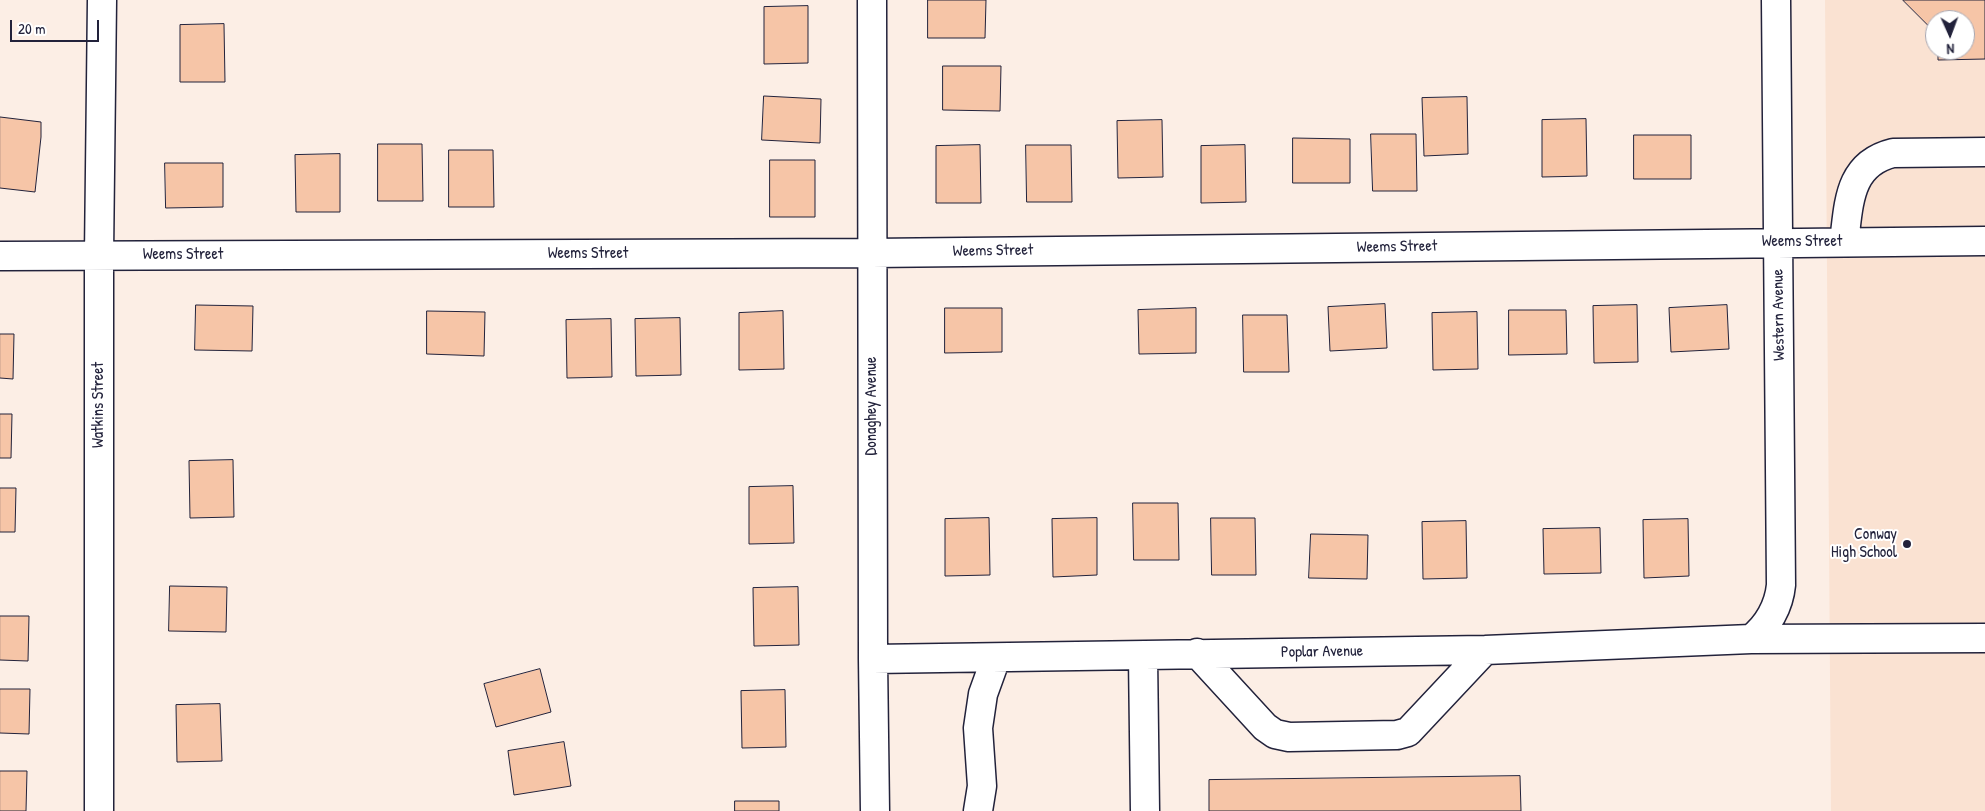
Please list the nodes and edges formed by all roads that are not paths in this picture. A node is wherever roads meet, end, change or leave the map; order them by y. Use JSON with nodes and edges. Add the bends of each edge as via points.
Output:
{"nodes":[{"id":1,"x":102,"y":0,"type":"edge"},
{"id":2,"x":872,"y":0,"type":"edge"},
{"id":3,"x":1776,"y":0,"type":"edge"},
{"id":4,"x":1985,"y":152,"type":"edge"},
{"id":5,"x":1985,"y":241,"type":"edge"},
{"id":6,"x":1778,"y":242,"type":"junction"},
{"id":7,"x":1844,"y":242,"type":"junction"},
{"id":8,"x":872,"y":253,"type":"junction"},
{"id":9,"x":99,"y":255,"type":"junction"},
{"id":10,"x":0,"y":256,"type":"edge"},
{"id":11,"x":1758,"y":632,"type":"junction"},
{"id":12,"x":1985,"y":638,"type":"edge"},
{"id":13,"x":1485,"y":650,"type":"junction"},
{"id":14,"x":1197,"y":653,"type":"junction"},
{"id":15,"x":1143,"y":656,"type":"junction"},
{"id":16,"x":996,"y":658,"type":"junction"},
{"id":17,"x":873,"y":659,"type":"junction"},
{"id":18,"x":98,"y":811,"type":"edge"},
{"id":19,"x":875,"y":811,"type":"edge"},
{"id":20,"x":978,"y":811,"type":"edge"},
{"id":21,"x":1145,"y":811,"type":"edge"}],
"edges":[{"from":1,"to":9,"type":"street","name":"Watkins Street"},
{"from":2,"to":8,"type":"street","name":"Donaghey Avenue"},
{"from":3,"to":6,"type":"street","name":"Western Avenue"},
{"from":4,"to":7,"type":"street","via":[[1893,153],[1872,161],[1862,169],[1854,184]]},
{"from":5,"to":7,"type":"street","name":"Weems Street"},
{"from":6,"to":7,"type":"street","name":"Weems Street"},
{"from":6,"to":8,"type":"street","name":"Weems Street"},
{"from":6,"to":11,"type":"street","name":"Western Avenue","via":[[1781,585],[1775,608]]},
{"from":8,"to":9,"type":"street","name":"Weems Street"},
{"from":8,"to":17,"type":"street","name":"Donaghey Avenue"},
{"from":9,"to":10,"type":"street","name":"Weems Street"},
{"from":9,"to":18,"type":"street","name":"Watkins Street"},
{"from":11,"to":12,"type":"street","name":"Poplar Avenue"},
{"from":11,"to":13,"type":"street","name":"Poplar Avenue"},
{"from":13,"to":14,"type":"street","name":"Poplar Avenue"},
{"from":13,"to":14,"type":"street","via":[[1408,732],[1397,736],[1289,737],[1275,734]]},
{"from":14,"to":15,"type":"street","name":"Poplar Avenue"},
{"from":15,"to":16,"type":"street","name":"Poplar Avenue"},
{"from":15,"to":21,"type":"street"},
{"from":16,"to":17,"type":"street","name":"Poplar Avenue"},
{"from":16,"to":20,"type":"street","via":[[983,694],[978,728],[982,786]]},
{"from":17,"to":19,"type":"street","name":"Donaghey Avenue"}]}
